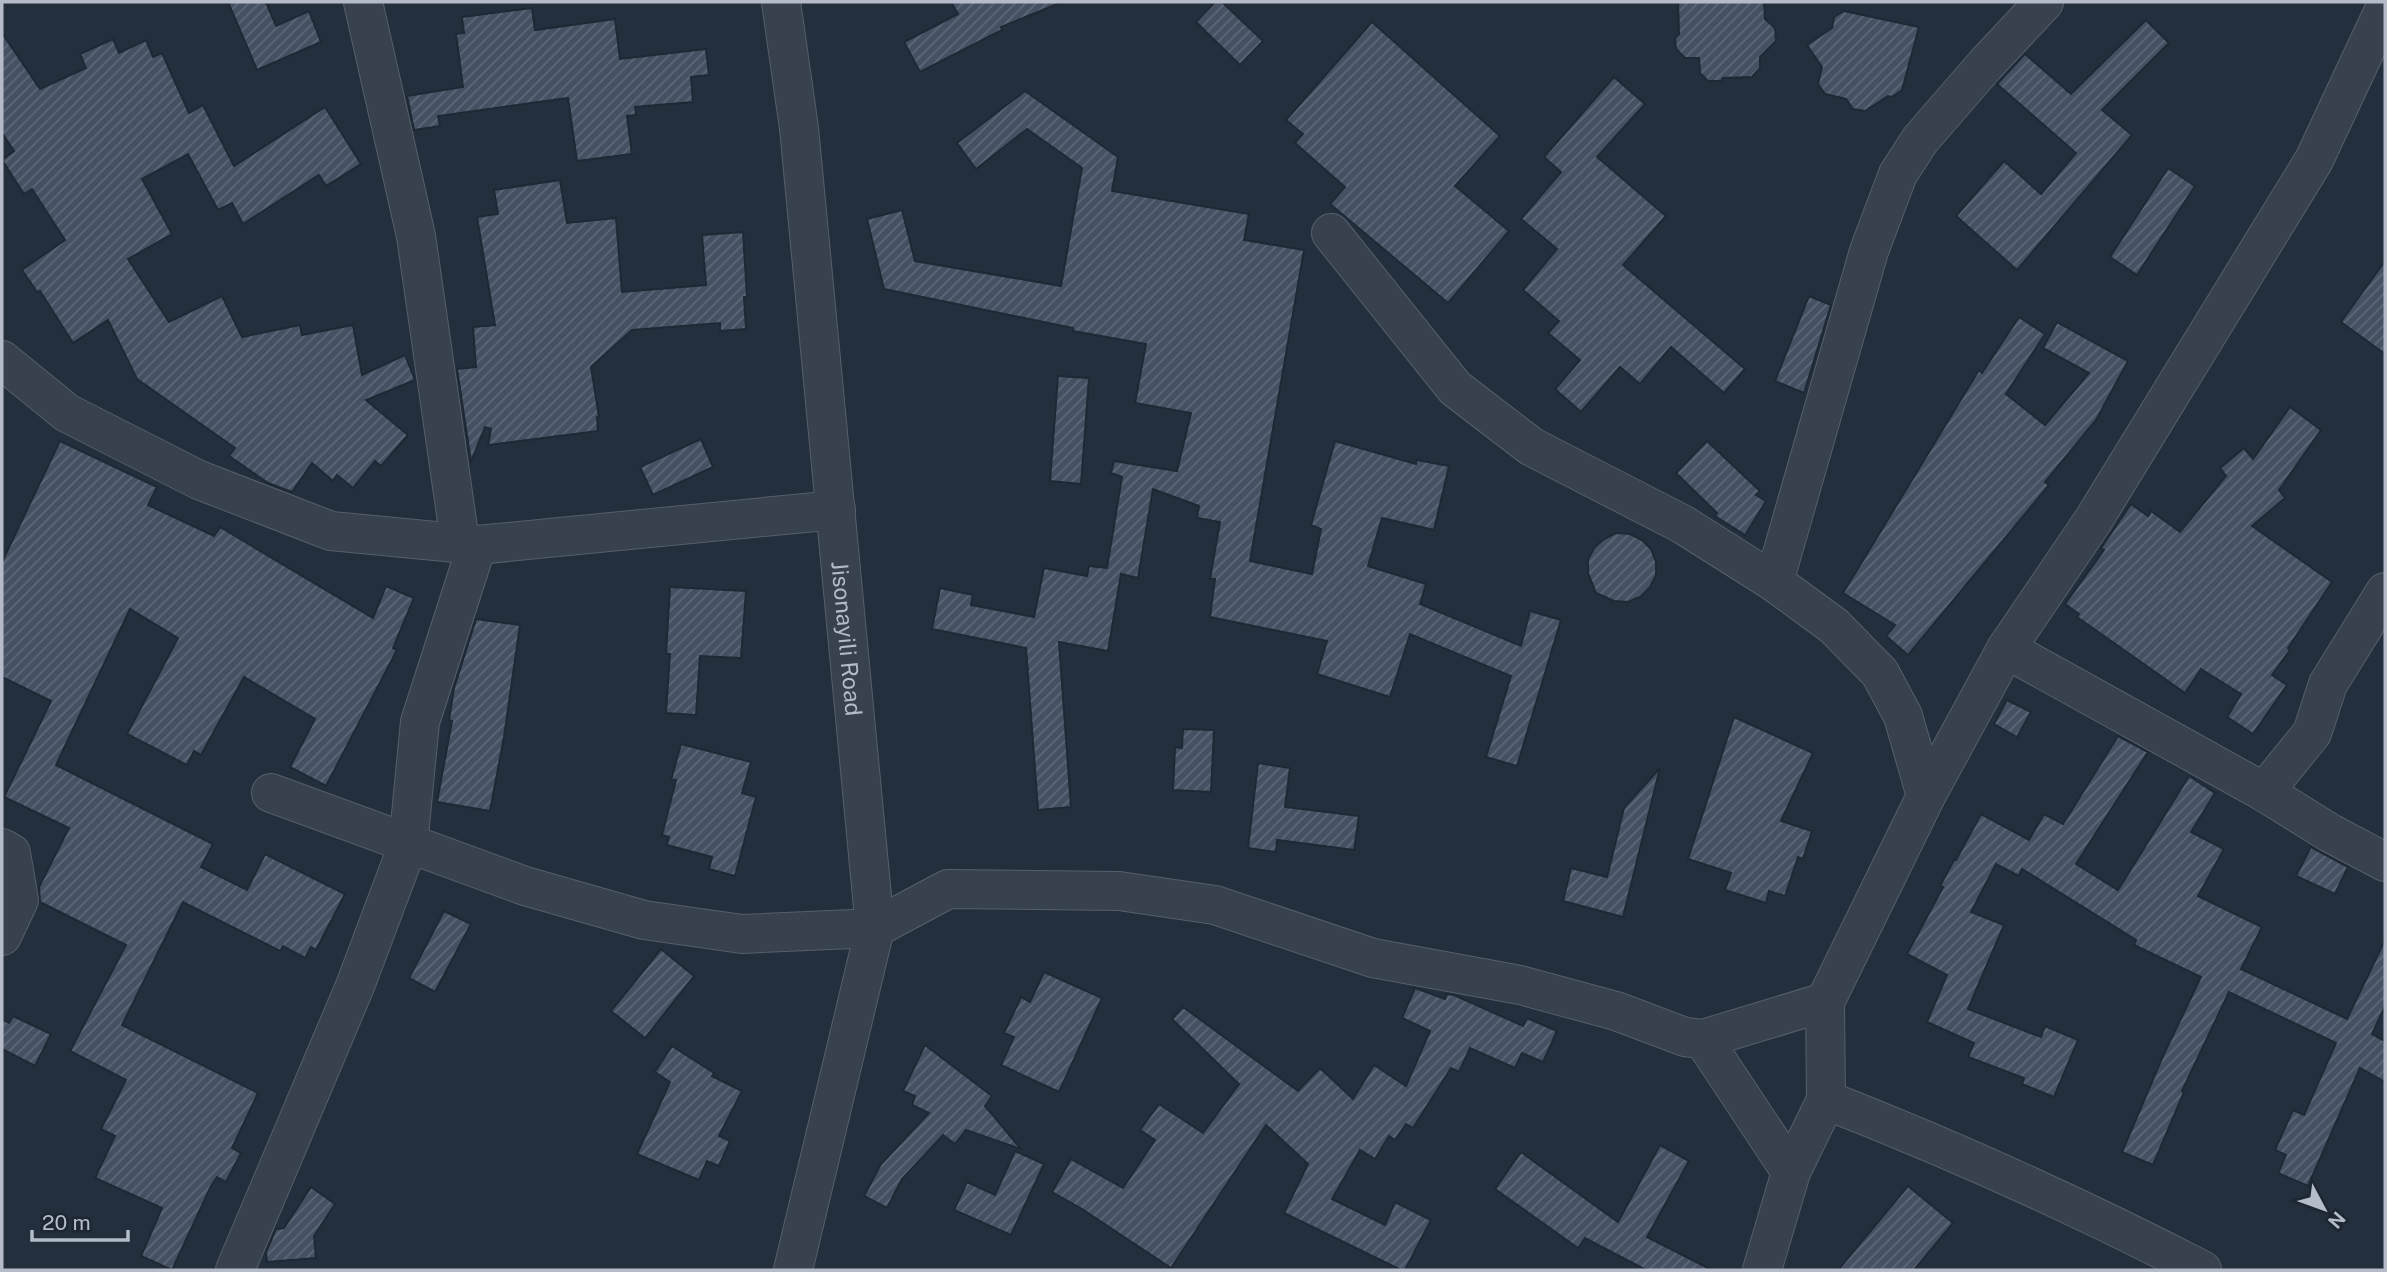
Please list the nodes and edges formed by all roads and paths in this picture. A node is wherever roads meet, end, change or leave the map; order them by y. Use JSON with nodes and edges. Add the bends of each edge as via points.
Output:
{"nodes":[{"id":1,"x":363,"y":2,"type":"edge"},
{"id":2,"x":781,"y":2,"type":"edge"},
{"id":3,"x":2044,"y":2,"type":"edge"},
{"id":4,"x":2385,"y":8,"type":"edge"},
{"id":5,"x":1331,"y":233,"type":"dead end"},
{"id":6,"x":2,"y":360,"type":"edge"},
{"id":7,"x":836,"y":510,"type":"junction"},
{"id":8,"x":468,"y":543,"type":"junction"},
{"id":9,"x":1774,"y":582,"type":"junction"},
{"id":10,"x":2385,"y":592,"type":"edge"},
{"id":11,"x":2006,"y":649,"type":"junction"},
{"id":12,"x":2264,"y":792,"type":"junction"},
{"id":13,"x":271,"y":793,"type":"dead end"},
{"id":14,"x":1926,"y":796,"type":"junction"},
{"id":15,"x":408,"y":845,"type":"junction"},
{"id":16,"x":2,"y":848,"type":"edge"},
{"id":17,"x":2385,"y":862,"type":"edge"},
{"id":18,"x":875,"y":928,"type":"junction"},
{"id":19,"x":2,"y":936,"type":"edge"},
{"id":20,"x":1825,"y":1002,"type":"junction"},
{"id":21,"x":1703,"y":1040,"type":"junction"},
{"id":22,"x":1826,"y":1100,"type":"junction"},
{"id":23,"x":1791,"y":1172,"type":"junction"},
{"id":24,"x":235,"y":1270,"type":"edge"},
{"id":25,"x":793,"y":1270,"type":"edge"},
{"id":26,"x":1762,"y":1270,"type":"edge"},
{"id":27,"x":2202,"y":1270,"type":"edge"}],
"edges":[{"from":1,"to":8,"type":"street","via":[[416,236]]},
{"from":2,"to":7,"type":"street","name":"Jisonayili Road","via":[[799,128]]},
{"from":3,"to":9,"type":"street","via":[[1920,140],[1898,174],[1868,251]]},
{"from":4,"to":11,"type":"street","via":[[2314,160],[2094,519]]},
{"from":5,"to":9,"type":"street","via":[[1455,388],[1532,447],[1682,524]]},
{"from":6,"to":8,"type":"street","via":[[67,413],[211,485],[331,531]]},
{"from":7,"to":8,"type":"street"},
{"from":7,"to":18,"type":"street","name":"Jisonayili Road"},
{"from":8,"to":15,"type":"street","via":[[420,722]]},
{"from":9,"to":14,"type":"street","via":[[1834,626],[1880,673],[1903,716]]},
{"from":10,"to":12,"type":"street","via":[[2328,684],[2312,733]]},
{"from":11,"to":12,"type":"street"},
{"from":11,"to":14,"type":"street"},
{"from":12,"to":17,"type":"street"},
{"from":13,"to":15,"type":"street"},
{"from":14,"to":20,"type":"street"},
{"from":15,"to":18,"type":"street","via":[[525,886],[644,920],[742,934]]},
{"from":15,"to":24,"type":"street","via":[[355,986]]},
{"from":16,"to":19,"type":"street","via":[[11,853],[19,900]]},
{"from":18,"to":21,"type":"street","via":[[948,889],[1119,891],[1215,905],[1373,958],[1521,985]]},
{"from":18,"to":25,"type":"street","name":"Jisonayili Road"},
{"from":20,"to":21,"type":"street"},
{"from":20,"to":22,"type":"street"},
{"from":21,"to":23,"type":"street"},
{"from":22,"to":23,"type":"street"},
{"from":22,"to":27,"type":"street","via":[[1926,1139]]},
{"from":23,"to":26,"type":"street"}]}
